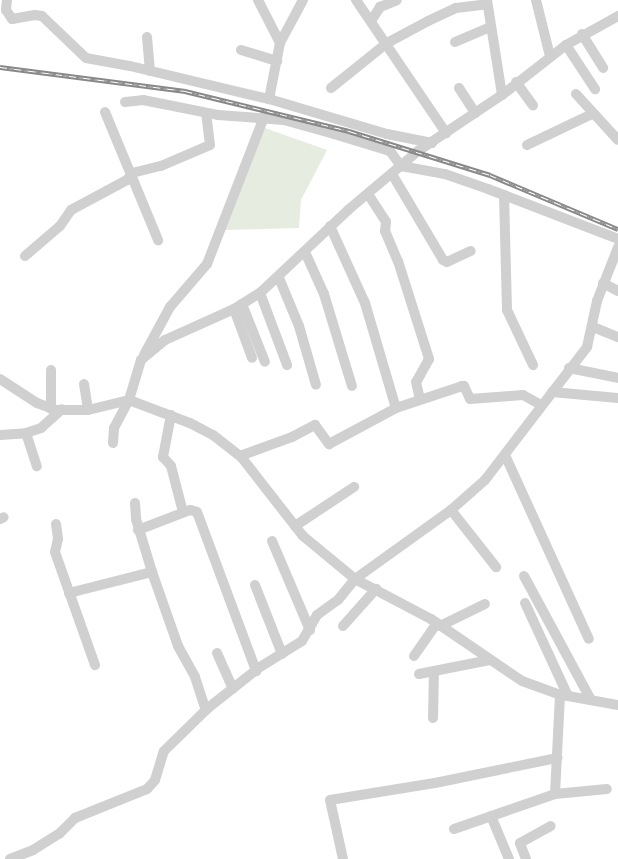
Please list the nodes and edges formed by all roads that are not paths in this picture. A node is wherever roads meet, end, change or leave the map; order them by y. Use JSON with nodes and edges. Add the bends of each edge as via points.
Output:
{"nodes":[{"id":1,"x":7,"y":0,"type":"edge"},
{"id":2,"x":258,"y":0,"type":"edge"},
{"id":3,"x":303,"y":0,"type":"edge"},
{"id":4,"x":357,"y":0,"type":"edge"},
{"id":5,"x":397,"y":0,"type":"edge"},
{"id":6,"x":536,"y":0,"type":"edge"},
{"id":7,"x":487,"y":2,"type":"edge"},
{"id":8,"x":616,"y":19,"type":"edge"},
{"id":9,"x":371,"y":21,"type":"junction"},
{"id":10,"x":491,"y":27,"type":"junction"},
{"id":11,"x":582,"y":34,"type":"junction"},
{"id":12,"x":147,"y":37,"type":"dead end"},
{"id":13,"x":455,"y":42,"type":"dead end"},
{"id":14,"x":280,"y":43,"type":"junction"},
{"id":15,"x":387,"y":43,"type":"junction"},
{"id":16,"x":566,"y":45,"type":"junction"},
{"id":17,"x":241,"y":50,"type":"dead end"},
{"id":18,"x":550,"y":56,"type":"junction"},
{"id":19,"x":277,"y":61,"type":"junction"},
{"id":20,"x":603,"y":68,"type":"dead end"},
{"id":21,"x":150,"y":71,"type":"junction"},
{"id":22,"x":516,"y":82,"type":"junction"},
{"id":23,"x":331,"y":88,"type":"dead end"},
{"id":24,"x":459,"y":88,"type":"dead end"},
{"id":25,"x":595,"y":89,"type":"dead end"},
{"id":26,"x":576,"y":94,"type":"dead end"},
{"id":27,"x":502,"y":95,"type":"junction"},
{"id":28,"x":269,"y":99,"type":"junction"},
{"id":29,"x":126,"y":102,"type":"dead end"},
{"id":30,"x":533,"y":105,"type":"dead end"},
{"id":31,"x":105,"y":111,"type":"dead end"},
{"id":32,"x":206,"y":113,"type":"junction"},
{"id":33,"x":475,"y":113,"type":"junction"},
{"id":34,"x":592,"y":114,"type":"junction"},
{"id":35,"x":264,"y":117,"type":"junction"},
{"id":36,"x":446,"y":133,"type":"junction"},
{"id":37,"x":618,"y":140,"type":"edge"},
{"id":38,"x":432,"y":143,"type":"junction"},
{"id":39,"x":526,"y":145,"type":"dead end"},
{"id":40,"x":401,"y":166,"type":"junction"},
{"id":41,"x":132,"y":173,"type":"junction"},
{"id":42,"x":393,"y":174,"type":"junction"},
{"id":43,"x":368,"y":194,"type":"junction"},
{"id":44,"x":504,"y":195,"type":"junction"},
{"id":45,"x":330,"y":226,"type":"junction"},
{"id":46,"x":158,"y":240,"type":"dead end"},
{"id":47,"x":618,"y":240,"type":"edge"},
{"id":48,"x":618,"y":247,"type":"edge"},
{"id":49,"x":471,"y":251,"type":"dead end"},
{"id":50,"x":305,"y":252,"type":"junction"},
{"id":51,"x":25,"y":256,"type":"dead end"},
{"id":52,"x":279,"y":278,"type":"junction"},
{"id":53,"x":603,"y":283,"type":"junction"},
{"id":54,"x":618,"y":291,"type":"edge"},
{"id":55,"x":260,"y":293,"type":"junction"},
{"id":56,"x":238,"y":307,"type":"junction"},
{"id":57,"x":593,"y":327,"type":"junction"},
{"id":58,"x":618,"y":337,"type":"edge"},
{"id":59,"x":252,"y":358,"type":"dead end"},
{"id":60,"x":141,"y":360,"type":"junction"},
{"id":61,"x":265,"y":362,"type":"dead end"},
{"id":62,"x":287,"y":365,"type":"dead end"},
{"id":63,"x":533,"y":365,"type":"dead end"},
{"id":64,"x":569,"y":368,"type":"junction"},
{"id":65,"x":51,"y":370,"type":"dead end"},
{"id":66,"x":618,"y":378,"type":"edge"},
{"id":67,"x":0,"y":379,"type":"edge"},
{"id":68,"x":84,"y":384,"type":"dead end"},
{"id":69,"x":316,"y":385,"type":"dead end"},
{"id":70,"x":352,"y":386,"type":"dead end"},
{"id":71,"x":552,"y":392,"type":"junction"},
{"id":72,"x":618,"y":398,"type":"edge"},
{"id":73,"x":129,"y":400,"type":"junction"},
{"id":74,"x":420,"y":400,"type":"junction"},
{"id":75,"x":541,"y":405,"type":"junction"},
{"id":76,"x":396,"y":408,"type":"junction"},
{"id":77,"x":57,"y":409,"type":"junction"},
{"id":78,"x":88,"y":410,"type":"junction"},
{"id":79,"x":171,"y":415,"type":"junction"},
{"id":80,"x":26,"y":434,"type":"junction"},
{"id":81,"x":0,"y":435,"type":"edge"},
{"id":82,"x":113,"y":443,"type":"dead end"},
{"id":83,"x":505,"y":455,"type":"junction"},
{"id":84,"x":240,"y":456,"type":"junction"},
{"id":85,"x":37,"y":466,"type":"dead end"},
{"id":86,"x":354,"y":487,"type":"dead end"},
{"id":87,"x":135,"y":502,"type":"dead end"},
{"id":88,"x":451,"y":510,"type":"junction"},
{"id":89,"x":183,"y":512,"type":"junction"},
{"id":90,"x":56,"y":524,"type":"dead end"},
{"id":91,"x":295,"y":526,"type":"junction"},
{"id":92,"x":138,"y":530,"type":"junction"},
{"id":93,"x":272,"y":541,"type":"dead end"},
{"id":94,"x":496,"y":567,"type":"dead end"},
{"id":95,"x":152,"y":572,"type":"junction"},
{"id":96,"x":524,"y":576,"type":"dead end"},
{"id":97,"x":355,"y":579,"type":"junction"},
{"id":98,"x":255,"y":585,"type":"dead end"},
{"id":99,"x":376,"y":589,"type":"junction"},
{"id":100,"x":69,"y":593,"type":"junction"},
{"id":101,"x":525,"y":603,"type":"dead end"},
{"id":102,"x":484,"y":604,"type":"dead end"},
{"id":103,"x":438,"y":625,"type":"junction"},
{"id":104,"x":343,"y":626,"type":"dead end"},
{"id":105,"x":310,"y":630,"type":"junction"},
{"id":106,"x":589,"y":639,"type":"dead end"},
{"id":107,"x":217,"y":652,"type":"dead end"},
{"id":108,"x":282,"y":654,"type":"junction"},
{"id":109,"x":414,"y":656,"type":"dead end"},
{"id":110,"x":490,"y":660,"type":"junction"},
{"id":111,"x":95,"y":665,"type":"dead end"},
{"id":112,"x":256,"y":671,"type":"junction"},
{"id":113,"x":434,"y":671,"type":"junction"},
{"id":114,"x":419,"y":674,"type":"dead end"},
{"id":115,"x":233,"y":689,"type":"junction"},
{"id":116,"x":564,"y":695,"type":"junction"},
{"id":117,"x":591,"y":700,"type":"junction"},
{"id":118,"x":618,"y":705,"type":"edge"},
{"id":119,"x":206,"y":710,"type":"junction"},
{"id":120,"x":434,"y":718,"type":"dead end"},
{"id":121,"x":557,"y":758,"type":"junction"},
{"id":122,"x":607,"y":789,"type":"dead end"},
{"id":123,"x":555,"y":794,"type":"junction"},
{"id":124,"x":491,"y":816,"type":"junction"},
{"id":125,"x":551,"y":826,"type":"dead end"},
{"id":126,"x":454,"y":829,"type":"dead end"},
{"id":127,"x":10,"y":859,"type":"edge"},
{"id":128,"x":343,"y":859,"type":"edge"},
{"id":129,"x":509,"y":859,"type":"edge"},
{"id":130,"x":526,"y":859,"type":"edge"}],
"edges":[{"from":1,"to":21,"type":"street","via":[[6,9],[12,19],[42,16],[86,58]]},
{"from":2,"to":14,"type":"street"},
{"from":3,"to":14,"type":"street"},
{"from":4,"to":9,"type":"street"},
{"from":5,"to":9,"type":"street","via":[[380,7]]},
{"from":6,"to":18,"type":"street"},
{"from":7,"to":10,"type":"street"},
{"from":7,"to":15,"type":"street","via":[[456,8]]},
{"from":8,"to":11,"type":"street"},
{"from":9,"to":15,"type":"street"},
{"from":10,"to":13,"type":"street"},
{"from":10,"to":27,"type":"street"},
{"from":11,"to":16,"type":"street"},
{"from":11,"to":20,"type":"street"},
{"from":12,"to":21,"type":"street"},
{"from":14,"to":19,"type":"street"},
{"from":15,"to":23,"type":"street"},
{"from":15,"to":36,"type":"street"},
{"from":16,"to":18,"type":"street"},
{"from":16,"to":25,"type":"street"},
{"from":17,"to":19,"type":"street"},
{"from":18,"to":22,"type":"street"},
{"from":19,"to":28,"type":"street"},
{"from":21,"to":28,"type":"street"},
{"from":22,"to":27,"type":"street"},
{"from":22,"to":30,"type":"street"},
{"from":24,"to":33,"type":"street"},
{"from":26,"to":34,"type":"street"},
{"from":27,"to":33,"type":"street"},
{"from":28,"to":38,"type":"street","via":[[387,134]]},
{"from":29,"to":32,"type":"street","via":[[143,100]]},
{"from":31,"to":41,"type":"street"},
{"from":32,"to":35,"type":"street"},
{"from":32,"to":41,"type":"street","via":[[210,145],[161,166]]},
{"from":33,"to":36,"type":"street"},
{"from":34,"to":37,"type":"street"},
{"from":34,"to":39,"type":"street"},
{"from":35,"to":40,"type":"street","via":[[390,151]]},
{"from":35,"to":60,"type":"street","via":[[207,264],[170,307]]},
{"from":36,"to":38,"type":"street"},
{"from":38,"to":40,"type":"street"},
{"from":40,"to":42,"type":"street"},
{"from":40,"to":44,"type":"street","via":[[445,174]]},
{"from":41,"to":46,"type":"street"},
{"from":41,"to":51,"type":"street","via":[[127,180],[71,210],[60,226]]},
{"from":42,"to":43,"type":"street"},
{"from":42,"to":49,"type":"street","via":[[443,260],[447,262]]},
{"from":43,"to":45,"type":"street"},
{"from":43,"to":74,"type":"street","via":[[386,222],[385,231],[429,359],[416,382]]},
{"from":44,"to":47,"type":"street"},
{"from":44,"to":63,"type":"street","via":[[507,310]]},
{"from":45,"to":50,"type":"street"},
{"from":45,"to":76,"type":"street","via":[[365,303]]},
{"from":48,"to":53,"type":"street"},
{"from":50,"to":52,"type":"street"},
{"from":50,"to":70,"type":"street","via":[[324,294]]},
{"from":52,"to":55,"type":"street"},
{"from":52,"to":69,"type":"street"},
{"from":53,"to":54,"type":"street"},
{"from":53,"to":57,"type":"street"},
{"from":55,"to":56,"type":"street"},
{"from":55,"to":62,"type":"street"},
{"from":56,"to":59,"type":"street"},
{"from":56,"to":60,"type":"street","via":[[165,340]]},
{"from":56,"to":61,"type":"street"},
{"from":57,"to":58,"type":"street"},
{"from":57,"to":64,"type":"street","via":[[587,347]]},
{"from":60,"to":73,"type":"street"},
{"from":64,"to":66,"type":"street"},
{"from":64,"to":71,"type":"street"},
{"from":65,"to":77,"type":"street"},
{"from":67,"to":77,"type":"street"},
{"from":68,"to":78,"type":"street"},
{"from":71,"to":72,"type":"street"},
{"from":71,"to":75,"type":"street"},
{"from":73,"to":78,"type":"street"},
{"from":73,"to":79,"type":"street"},
{"from":73,"to":82,"type":"street","via":[[114,428]]},
{"from":74,"to":75,"type":"street","via":[[465,386],[470,399],[523,395]]},
{"from":74,"to":76,"type":"street"},
{"from":75,"to":83,"type":"street"},
{"from":76,"to":84,"type":"street","via":[[328,444],[315,425]]},
{"from":77,"to":78,"type":"street"},
{"from":77,"to":80,"type":"street","via":[[40,428]]},
{"from":79,"to":84,"type":"street","via":[[213,435]]},
{"from":79,"to":89,"type":"street","via":[[162,457],[171,466]]},
{"from":80,"to":81,"type":"street"},
{"from":80,"to":85,"type":"street"},
{"from":83,"to":88,"type":"street","via":[[485,480]]},
{"from":83,"to":106,"type":"street"},
{"from":84,"to":91,"type":"street"},
{"from":86,"to":91,"type":"street"},
{"from":87,"to":92,"type":"street"},
{"from":88,"to":94,"type":"street"},
{"from":88,"to":97,"type":"street"},
{"from":89,"to":92,"type":"street"},
{"from":89,"to":112,"type":"street","via":[[197,512]]},
{"from":90,"to":100,"type":"street","via":[[55,552]]},
{"from":91,"to":97,"type":"street"},
{"from":92,"to":95,"type":"street"},
{"from":93,"to":105,"type":"street"},
{"from":95,"to":100,"type":"street"},
{"from":95,"to":119,"type":"street"},
{"from":96,"to":117,"type":"street"},
{"from":97,"to":99,"type":"street"},
{"from":97,"to":105,"type":"street","via":[[338,600],[317,615]]},
{"from":98,"to":108,"type":"street"},
{"from":99,"to":103,"type":"street"},
{"from":99,"to":104,"type":"street"},
{"from":100,"to":111,"type":"street"},
{"from":101,"to":116,"type":"street"},
{"from":102,"to":103,"type":"street"},
{"from":103,"to":109,"type":"street"},
{"from":103,"to":110,"type":"street"},
{"from":105,"to":108,"type":"street","via":[[302,641]]},
{"from":107,"to":115,"type":"street"},
{"from":108,"to":112,"type":"street"},
{"from":110,"to":113,"type":"street"},
{"from":110,"to":116,"type":"street","via":[[522,681]]},
{"from":112,"to":115,"type":"street"},
{"from":113,"to":114,"type":"street"},
{"from":113,"to":120,"type":"street"},
{"from":115,"to":119,"type":"street"},
{"from":116,"to":117,"type":"street"},
{"from":116,"to":121,"type":"street"},
{"from":117,"to":118,"type":"street"},
{"from":119,"to":127,"type":"street","via":[[164,751],[155,780],[147,789],[75,818],[59,834]]},
{"from":121,"to":123,"type":"street"},
{"from":121,"to":128,"type":"street","via":[[330,800]]},
{"from":122,"to":123,"type":"street"},
{"from":123,"to":124,"type":"street"},
{"from":124,"to":126,"type":"street"},
{"from":124,"to":129,"type":"street"},
{"from":125,"to":130,"type":"street","via":[[520,843]]}]}
